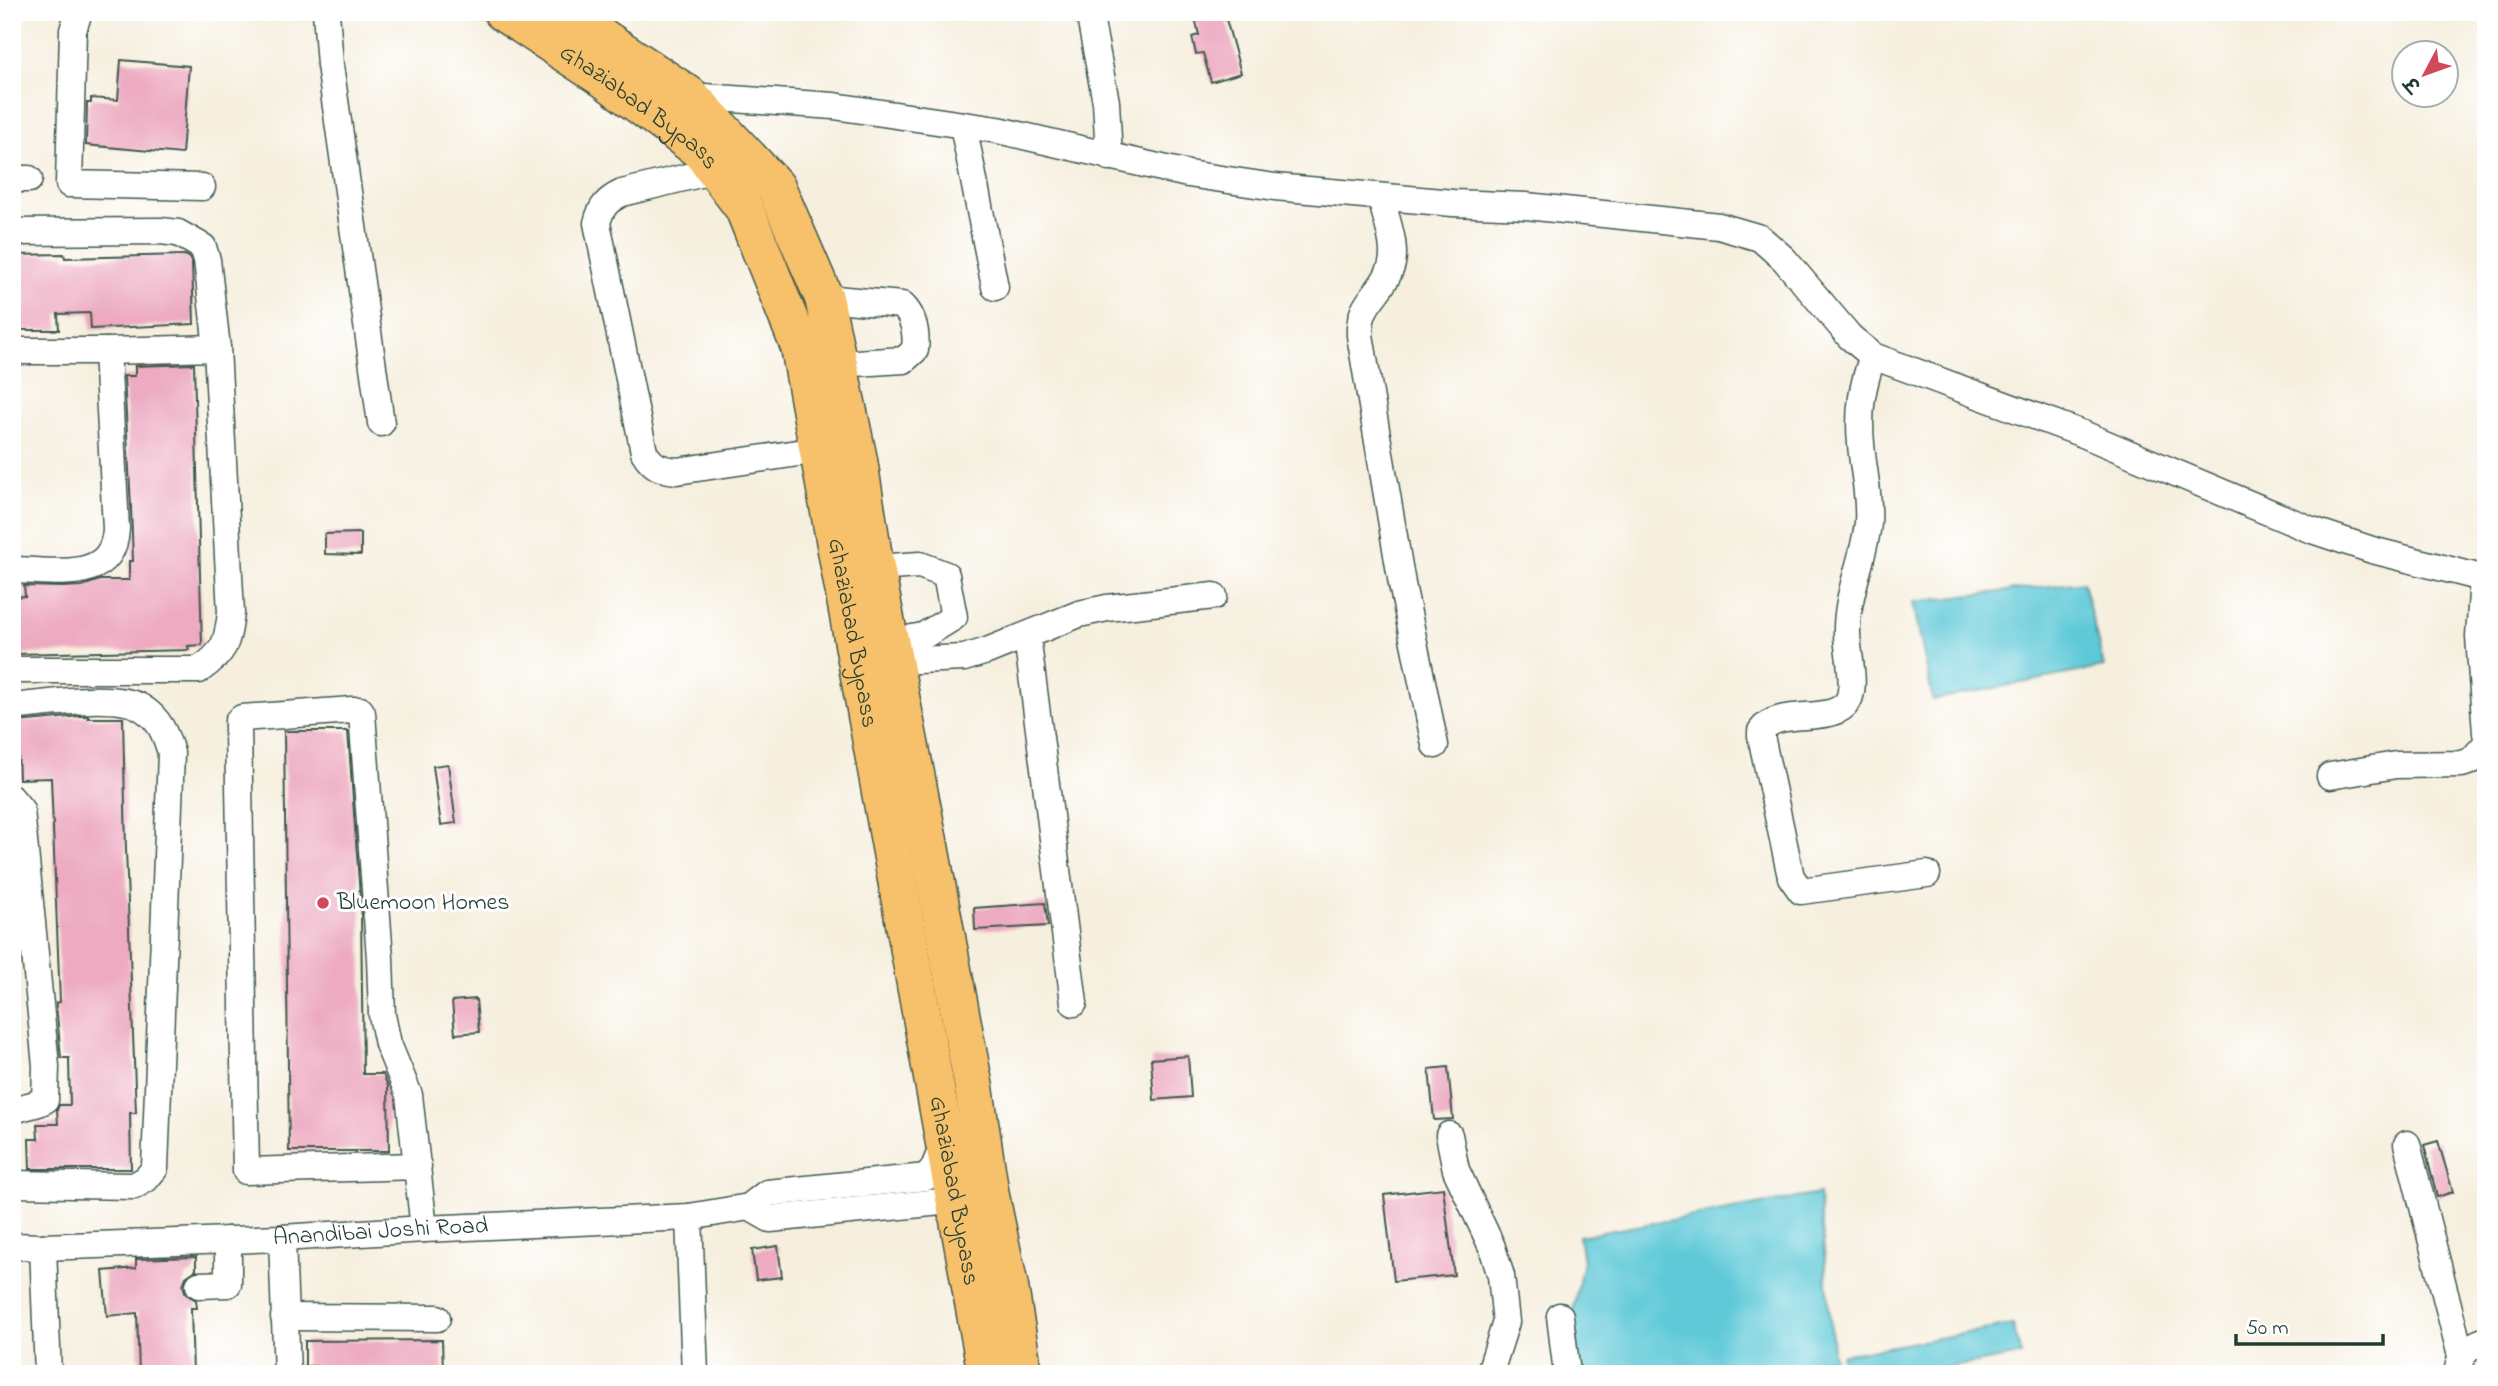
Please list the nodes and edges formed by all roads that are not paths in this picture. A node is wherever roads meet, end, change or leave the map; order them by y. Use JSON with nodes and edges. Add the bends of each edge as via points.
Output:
{"nodes":[{"id":1,"x":79,"y":12,"type":"edge"},
{"id":2,"x":326,"y":12,"type":"edge"},
{"id":3,"x":503,"y":12,"type":"edge"},
{"id":4,"x":564,"y":12,"type":"edge"},
{"id":5,"x":1089,"y":12,"type":"edge"},
{"id":6,"x":690,"y":96,"type":"junction"},
{"id":7,"x":963,"y":125,"type":"junction"},
{"id":8,"x":1109,"y":157,"type":"junction"},
{"id":9,"x":716,"y":170,"type":"junction"},
{"id":10,"x":202,"y":187,"type":"dead end"},
{"id":11,"x":1381,"y":197,"type":"junction"},
{"id":12,"x":12,"y":232,"type":"edge"},
{"id":13,"x":995,"y":287,"type":"dead end"},
{"id":14,"x":824,"y":298,"type":"junction"},
{"id":15,"x":217,"y":348,"type":"junction"},
{"id":16,"x":12,"y":351,"type":"edge"},
{"id":17,"x":107,"y":351,"type":"junction"},
{"id":18,"x":1873,"y":356,"type":"junction"},
{"id":19,"x":839,"y":365,"type":"junction"},
{"id":20,"x":381,"y":423,"type":"dead end"},
{"id":21,"x":818,"y":450,"type":"junction"},
{"id":22,"x":876,"y":568,"type":"junction"},
{"id":23,"x":12,"y":570,"type":"edge"},
{"id":24,"x":2484,"y":579,"type":"edge"},
{"id":25,"x":1214,"y":596,"type":"dead end"},
{"id":26,"x":1027,"y":636,"type":"junction"},
{"id":27,"x":893,"y":651,"type":"junction"},
{"id":28,"x":12,"y":670,"type":"edge"},
{"id":29,"x":12,"y":707,"type":"edge"},
{"id":30,"x":2486,"y":733,"type":"edge"},
{"id":31,"x":2486,"y":744,"type":"edge"},
{"id":32,"x":1435,"y":745,"type":"dead end"},
{"id":33,"x":2330,"y":776,"type":"dead end"},
{"id":34,"x":12,"y":799,"type":"edge"},
{"id":35,"x":929,"y":846,"type":"junction"},
{"id":36,"x":891,"y":849,"type":"junction"},
{"id":37,"x":1927,"y":874,"type":"dead end"},
{"id":38,"x":1073,"y":1003,"type":"dead end"},
{"id":39,"x":12,"y":1112,"type":"edge"},
{"id":40,"x":1449,"y":1135,"type":"dead end"},
{"id":41,"x":944,"y":1143,"type":"junction"},
{"id":42,"x":2407,"y":1144,"type":"dead end"},
{"id":43,"x":418,"y":1166,"type":"junction"},
{"id":44,"x":12,"y":1184,"type":"edge"},
{"id":45,"x":972,"y":1198,"type":"junction"},
{"id":46,"x":750,"y":1207,"type":"junction"},
{"id":47,"x":689,"y":1217,"type":"junction"},
{"id":48,"x":424,"y":1229,"type":"junction"},
{"id":49,"x":282,"y":1238,"type":"junction"},
{"id":50,"x":228,"y":1240,"type":"junction"},
{"id":51,"x":12,"y":1246,"type":"edge"},
{"id":52,"x":43,"y":1247,"type":"junction"},
{"id":53,"x":199,"y":1285,"type":"dead end"},
{"id":54,"x":1560,"y":1316,"type":"dead end"},
{"id":55,"x":284,"y":1317,"type":"junction"},
{"id":56,"x":437,"y":1318,"type":"dead end"},
{"id":57,"x":2486,"y":1340,"type":"edge"},
{"id":58,"x":2460,"y":1365,"type":"edge"},
{"id":59,"x":48,"y":1374,"type":"edge"},
{"id":60,"x":287,"y":1374,"type":"edge"},
{"id":61,"x":695,"y":1374,"type":"edge"},
{"id":62,"x":987,"y":1374,"type":"edge"},
{"id":63,"x":1023,"y":1374,"type":"edge"},
{"id":64,"x":1492,"y":1374,"type":"edge"},
{"id":65,"x":1567,"y":1374,"type":"edge"}],
"edges":[{"from":1,"to":10,"type":"street","via":[[73,30],[69,184]]},
{"from":2,"to":20,"type":"street"},
{"from":3,"to":9,"type":"highway","name":"Ghaziabad Bypass","via":[[605,79],[701,151]]},
{"from":4,"to":6,"type":"highway","name":"Ghaziabad Bypass"},
{"from":5,"to":8,"type":"street","via":[[1106,102]]},
{"from":6,"to":7,"type":"street","via":[[834,106]]},
{"from":6,"to":14,"type":"highway","name":"Ghaziabad Bypass","via":[[776,187]]},
{"from":7,"to":8,"type":"street"},
{"from":7,"to":13,"type":"street"},
{"from":8,"to":11,"type":"street","via":[[1275,187]]},
{"from":9,"to":21,"type":"highway","name":"Ghaziabad Bypass","via":[[744,208],[800,346]]},
{"from":9,"to":21,"type":"street","via":[[622,193],[611,198],[597,223],[644,452],[652,465],[677,471]]},
{"from":11,"to":18,"type":"street","via":[[1719,226],[1760,238]]},
{"from":11,"to":32,"type":"street","via":[[1392,265],[1359,320],[1360,335]]},
{"from":12,"to":15,"type":"street","via":[[161,231],[192,239],[203,247],[207,260]]},
{"from":14,"to":19,"type":"highway","name":"Ghaziabad Bypass"},
{"from":14,"to":19,"type":"street","via":[[902,305],[914,326],[915,350],[904,360]]},
{"from":15,"to":17,"type":"street"},
{"from":15,"to":28,"type":"street","via":[[231,613],[228,638],[218,657],[199,670]]},
{"from":16,"to":17,"type":"street"},
{"from":17,"to":23,"type":"street","via":[[115,544],[110,555],[85,571]]},
{"from":18,"to":24,"type":"street","via":[[2083,434],[2309,529]]},
{"from":18,"to":37,"type":"street","via":[[1861,394],[1868,522],[1849,609],[1849,698],[1834,711],[1777,720],[1768,724],[1761,736],[1791,877],[1801,891]]},
{"from":19,"to":22,"type":"highway","name":"Ghaziabad Bypass"},
{"from":21,"to":36,"type":"highway","name":"Ghaziabad Bypass"},
{"from":22,"to":27,"type":"highway","name":"Ghaziabad Bypass"},
{"from":22,"to":27,"type":"street","via":[[920,565],[946,575],[954,617]]},
{"from":24,"to":30,"type":"street","via":[[2479,637]]},
{"from":25,"to":26,"type":"street","via":[[1107,608],[1079,614]]},
{"from":26,"to":27,"type":"street","via":[[964,657]]},
{"from":26,"to":38,"type":"street"},
{"from":27,"to":35,"type":"highway","name":"Ghaziabad Bypass"},
{"from":29,"to":44,"type":"street","via":[[109,699],[140,706],[155,718],[171,753],[155,1168],[134,1186]]},
{"from":31,"to":33,"type":"street","via":[[2462,764],[2396,765]]},
{"from":34,"to":39,"type":"street","via":[[21,810],[46,1066],[45,1100]]},
{"from":35,"to":36,"type":"highway"},
{"from":35,"to":45,"type":"highway","name":"Ghaziabad Bypass","via":[[974,1088]]},
{"from":36,"to":41,"type":"highway","name":"Ghaziabad Bypass"},
{"from":40,"to":64,"type":"street","via":[[1456,1170],[1501,1276],[1506,1322]]},
{"from":41,"to":45,"type":"highway","name":"Ghaziabad Bypass"},
{"from":41,"to":46,"type":"street","name":"Anandibai Joshi Road","via":[[926,1177],[767,1193]]},
{"from":42,"to":58,"type":"street"},
{"from":43,"to":43,"type":"street","via":[[409,1095],[388,1044],[382,1015],[362,713],[242,718],[238,729],[246,1171]]},
{"from":43,"to":48,"type":"street"},
{"from":45,"to":46,"type":"street","name":"Anandibai Joshi Road","via":[[770,1219]]},
{"from":45,"to":62,"type":"highway","name":"Ghaziabad Bypass"},
{"from":45,"to":63,"type":"highway","name":"Ghaziabad Bypass","via":[[1009,1287]]},
{"from":46,"to":47,"type":"street","name":"Anandibai Joshi Road"},
{"from":47,"to":48,"type":"street","name":"Anandibai Joshi Road"},
{"from":47,"to":61,"type":"street"},
{"from":48,"to":49,"type":"street","name":"Anandibai Joshi Road"},
{"from":49,"to":50,"type":"street","name":"Anandibai Joshi Road"},
{"from":49,"to":55,"type":"street"},
{"from":50,"to":52,"type":"street","name":"Anandibai Joshi Road"},
{"from":50,"to":53,"type":"street","via":[[228,1284]]},
{"from":51,"to":52,"type":"street","name":"Anandibai Joshi Road"},
{"from":52,"to":59,"type":"street"},
{"from":54,"to":65,"type":"street"},
{"from":55,"to":56,"type":"street"},
{"from":55,"to":60,"type":"street"},
{"from":57,"to":58,"type":"street","via":[[2468,1349]]}]}
